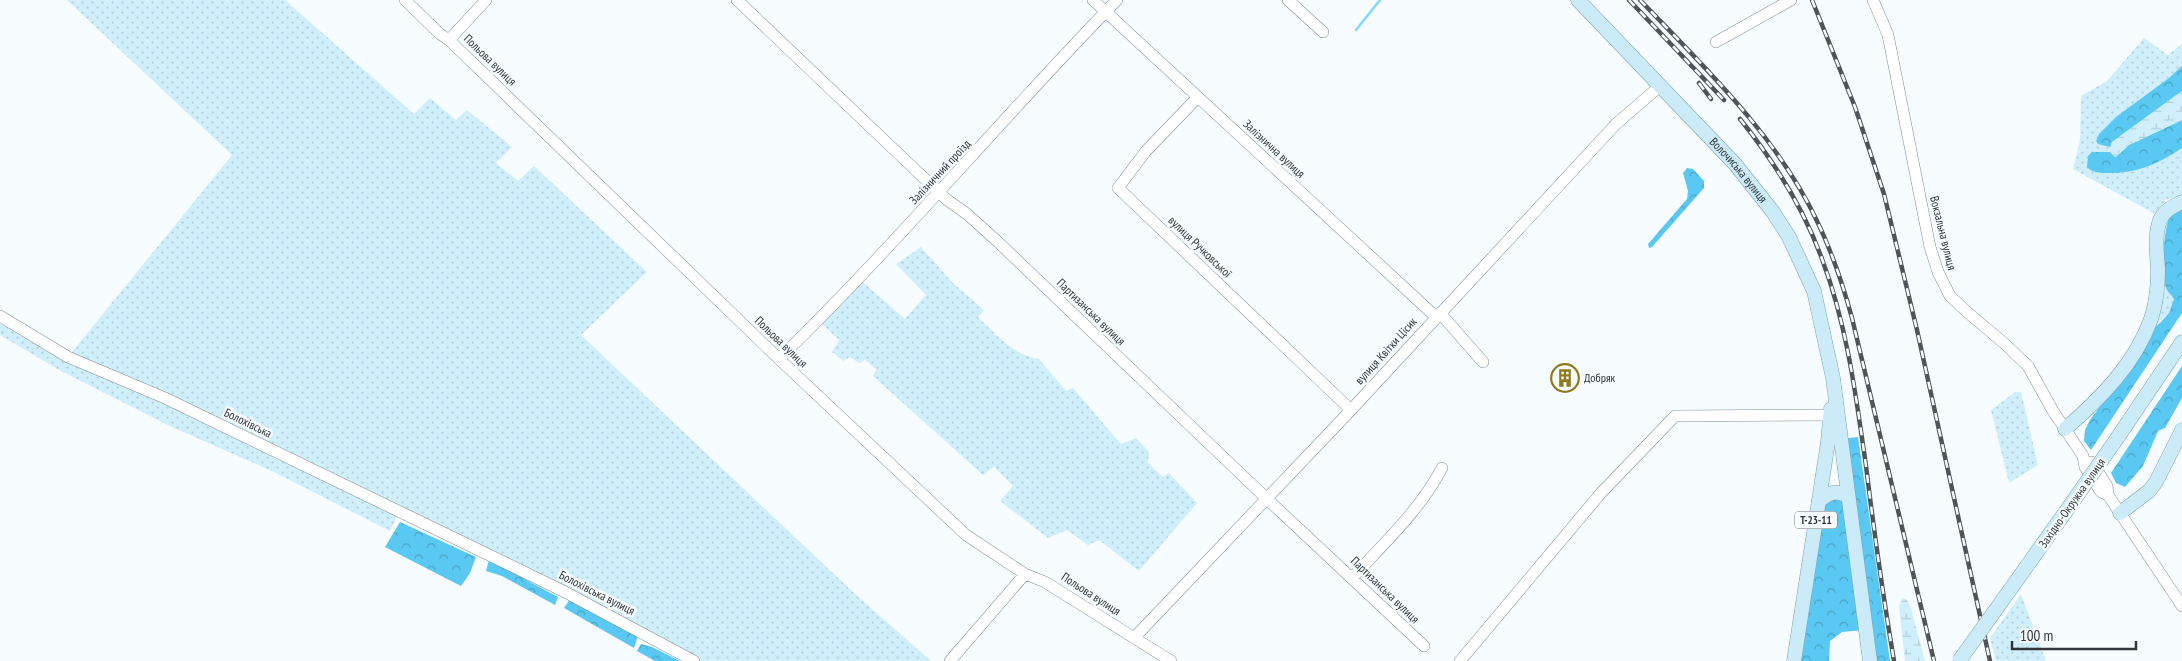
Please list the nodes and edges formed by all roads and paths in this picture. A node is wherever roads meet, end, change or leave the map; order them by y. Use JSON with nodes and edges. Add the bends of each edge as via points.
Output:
{"nodes":[{"id":1,"x":406,"y":0,"type":"edge"},
{"id":2,"x":486,"y":0,"type":"edge"},
{"id":3,"x":736,"y":0,"type":"edge"},
{"id":4,"x":1093,"y":0,"type":"edge"},
{"id":5,"x":1117,"y":0,"type":"edge"},
{"id":6,"x":1288,"y":0,"type":"edge"},
{"id":7,"x":1578,"y":0,"type":"edge"},
{"id":8,"x":1791,"y":0,"type":"edge"},
{"id":9,"x":1873,"y":0,"type":"edge"},
{"id":10,"x":1106,"y":12,"type":"junction"},
{"id":11,"x":1323,"y":32,"type":"dead end"},
{"id":12,"x":449,"y":40,"type":"junction"},
{"id":13,"x":1716,"y":42,"type":"dead end"},
{"id":14,"x":1660,"y":86,"type":"junction"},
{"id":15,"x":1198,"y":97,"type":"junction"},
{"id":16,"x":939,"y":193,"type":"junction"},
{"id":17,"x":2182,"y":202,"type":"edge"},
{"id":18,"x":1438,"y":315,"type":"junction"},
{"id":19,"x":0,"y":316,"type":"edge"},
{"id":20,"x":2182,"y":342,"type":"edge"},
{"id":21,"x":779,"y":359,"type":"junction"},
{"id":22,"x":1483,"y":362,"type":"dead end"},
{"id":23,"x":1351,"y":410,"type":"junction"},
{"id":24,"x":1834,"y":415,"type":"junction"},
{"id":25,"x":2065,"y":429,"type":"junction"},
{"id":26,"x":2182,"y":430,"type":"edge"},
{"id":27,"x":1442,"y":468,"type":"dead end"},
{"id":28,"x":1848,"y":496,"type":"junction"},
{"id":29,"x":1266,"y":498,"type":"junction"},
{"id":30,"x":1819,"y":501,"type":"junction"},
{"id":31,"x":2120,"y":513,"type":"junction"},
{"id":32,"x":485,"y":553,"type":"joint"},
{"id":33,"x":1025,"y":574,"type":"junction"},
{"id":34,"x":1353,"y":577,"type":"junction"},
{"id":35,"x":2182,"y":606,"type":"edge"},
{"id":36,"x":1134,"y":638,"type":"junction"},
{"id":37,"x":1424,"y":646,"type":"dead end"},
{"id":38,"x":694,"y":661,"type":"edge"},
{"id":39,"x":950,"y":661,"type":"edge"},
{"id":40,"x":1171,"y":661,"type":"edge"},
{"id":41,"x":1460,"y":661,"type":"edge"},
{"id":42,"x":1794,"y":661,"type":"edge"},
{"id":43,"x":1870,"y":661,"type":"edge"},
{"id":44,"x":1959,"y":661,"type":"edge"}],
"edges":[{"from":1,"to":12,"type":"street","name":"Польова вулиця"},
{"from":2,"to":12,"type":"street"},
{"from":3,"to":16,"type":"street","name":"Партизанська вулиця"},
{"from":4,"to":10,"type":"street","name":"Залізнична вулиця"},
{"from":5,"to":10,"type":"street","name":"Залізничний проїзд"},
{"from":6,"to":11,"type":"street"},
{"from":7,"to":14,"type":"main road","name":"Волочиська вулиця","number":"Т-23-11"},
{"from":8,"to":13,"type":"street"},
{"from":9,"to":25,"type":"street","name":"Вокзальна вулиця","via":[[1888,35],[1930,247],[1938,272],[1950,296],[2028,366]]},
{"from":10,"to":15,"type":"street","name":"Залізнична вулиця"},
{"from":10,"to":16,"type":"street","name":"Залізничний проїзд"},
{"from":12,"to":21,"type":"street","name":"Польова вулиця"},
{"from":14,"to":18,"type":"street","name":"вулиця Квітки Цісик","via":[[1616,124]]},
{"from":14,"to":24,"type":"main road","name":"Волочиська вулиця","number":"Т-23-11","via":[[1735,164],[1789,236],[1814,291],[1833,378]]},
{"from":15,"to":18,"type":"street","name":"Залізнична вулиця"},
{"from":15,"to":23,"type":"street","name":"вулиця Ручковської","via":[[1146,151],[1118,188]]},
{"from":16,"to":21,"type":"street","name":"Залізничний проїзд"},
{"from":16,"to":29,"type":"street","name":"Партизанська вулиця","via":[[998,242]]},
{"from":17,"to":25,"type":"main road","via":[[2168,208],[2161,218],[2157,233],[2156,294],[2143,338],[2113,382]]},
{"from":18,"to":22,"type":"street","name":"Залізнична вулиця"},
{"from":18,"to":23,"type":"street","name":"вулиця Квітки Цісик"},
{"from":19,"to":32,"type":"street","name":"Болохівська","via":[[68,358],[166,398]]},
{"from":20,"to":44,"type":"main road","name":"Західно-Окружна вулиця","bridge":true},
{"from":21,"to":33,"type":"street","name":"Польова вулиця","via":[[966,535]]},
{"from":23,"to":29,"type":"street","name":"вулиця Квітки Цісик"},
{"from":24,"to":28,"type":"main road","number":"Т-23-11"},
{"from":24,"to":30,"type":"main road","number":"Т-23-11"},
{"from":24,"to":41,"type":"street","via":[[1675,416],[1602,493]]},
{"from":25,"to":31,"type":"street","name":"Вокзальна вулиця","via":[[2108,486],[2108,495]]},
{"from":26,"to":31,"type":"main road","via":[[2156,482]]},
{"from":27,"to":34,"type":"street","via":[[1416,507]]},
{"from":28,"to":30,"type":"main road","via":[[1838,491],[1828,493]]},
{"from":28,"to":43,"type":"main road","number":"Т-23-11"},
{"from":29,"to":34,"type":"street","name":"Партизанська вулиця"},
{"from":29,"to":36,"type":"street","name":"вулиця Квітки Цісик"},
{"from":30,"to":42,"type":"main road","number":"Т-23-11"},
{"from":31,"to":35,"type":"street","name":"Вокзальна вулиця"},
{"from":32,"to":38,"type":"street","name":"Болохівська вулиця"},
{"from":33,"to":36,"type":"street","name":"Польова вулиця","via":[[1045,582]]},
{"from":33,"to":39,"type":"street"},
{"from":34,"to":37,"type":"street","name":"Партизанська вулиця"},
{"from":36,"to":40,"type":"street","name":"Польова вулиця"}]}
